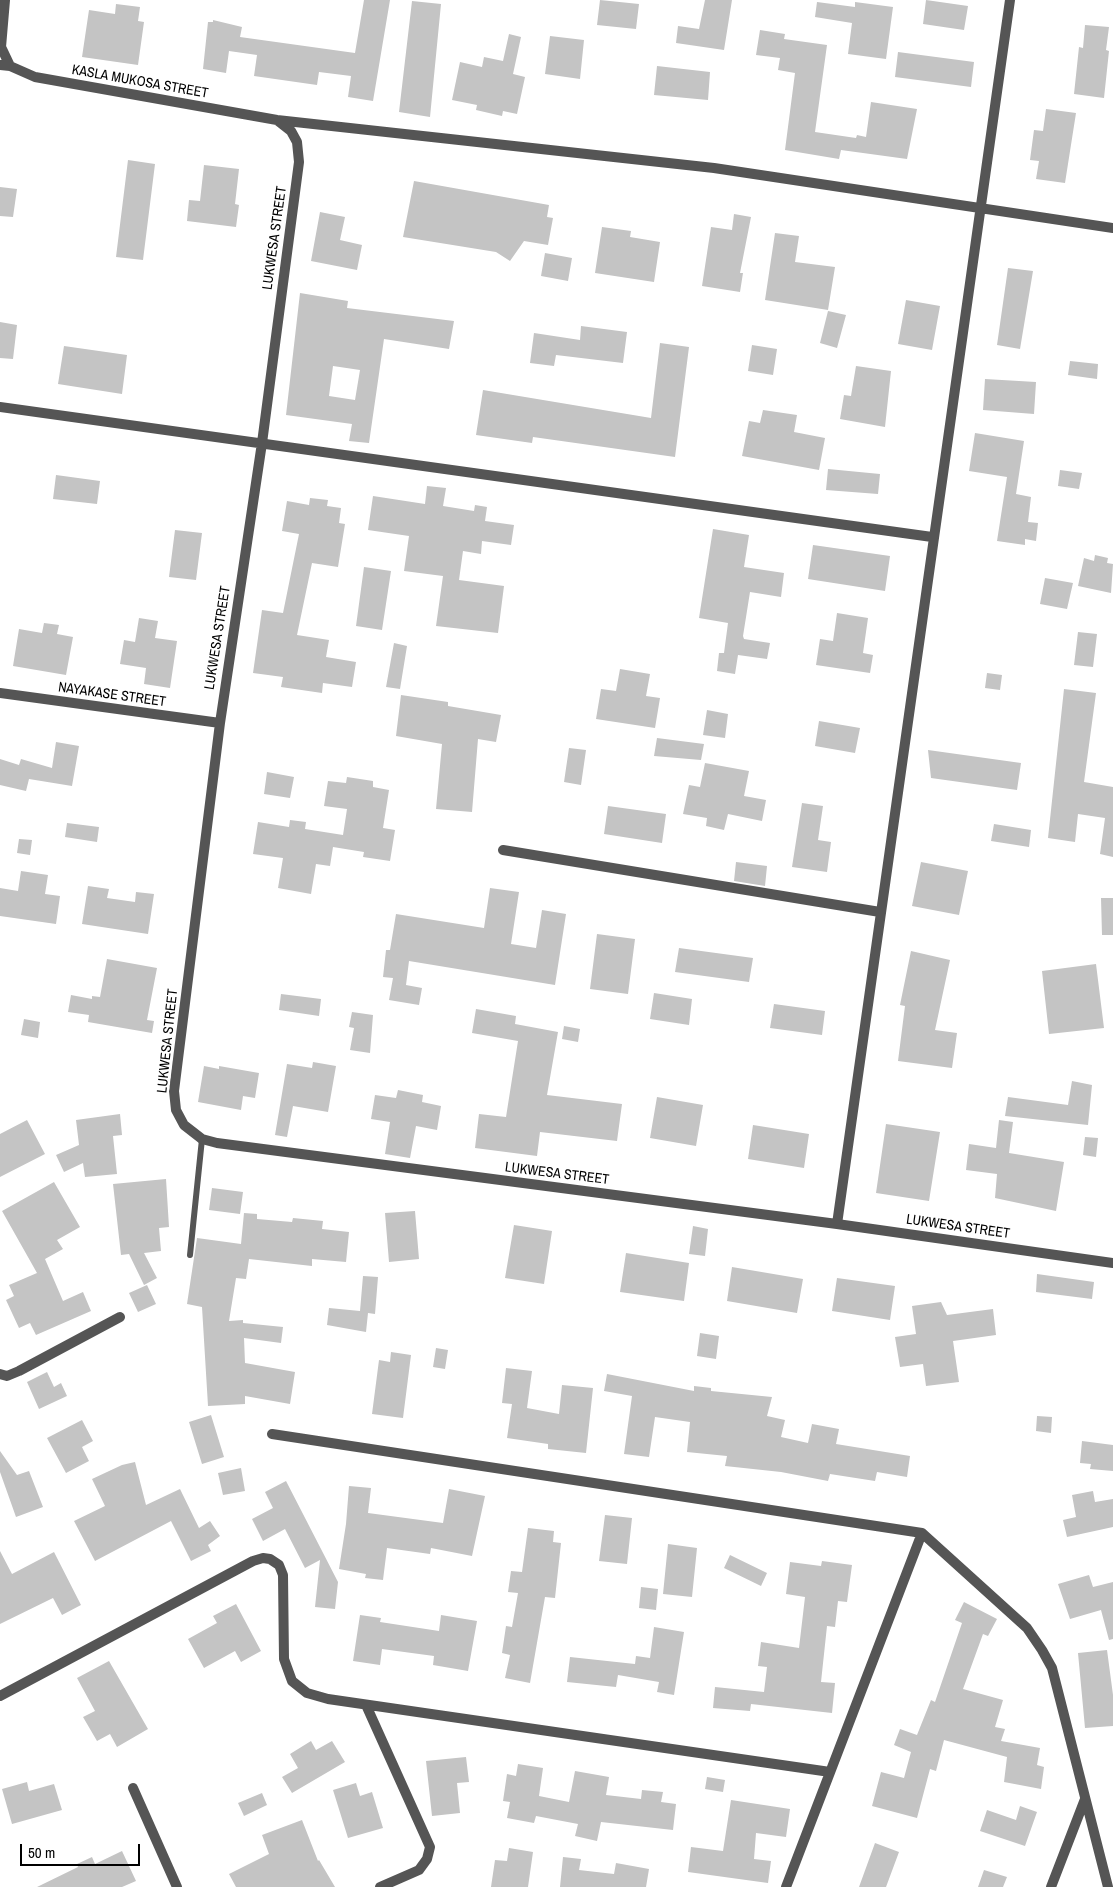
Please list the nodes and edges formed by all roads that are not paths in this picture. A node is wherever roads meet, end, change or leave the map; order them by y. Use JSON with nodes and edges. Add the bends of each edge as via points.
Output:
{"nodes":[{"id":1,"x":5,"y":0,"type":"edge"},
{"id":2,"x":1010,"y":0,"type":"edge"},
{"id":3,"x":5,"y":66,"type":"edge"},
{"id":4,"x":278,"y":120,"type":"junction"},
{"id":5,"x":979,"y":209,"type":"junction"},
{"id":6,"x":1113,"y":228,"type":"edge"},
{"id":7,"x":0,"y":406,"type":"edge"},
{"id":8,"x":262,"y":443,"type":"junction"},
{"id":9,"x":932,"y":537,"type":"junction"},
{"id":10,"x":0,"y":693,"type":"edge"},
{"id":11,"x":220,"y":723,"type":"junction"},
{"id":12,"x":503,"y":850,"type":"dead end"},
{"id":13,"x":880,"y":912,"type":"junction"},
{"id":14,"x":202,"y":1139,"type":"junction"},
{"id":15,"x":837,"y":1224,"type":"junction"},
{"id":16,"x":190,"y":1255,"type":"dead end"},
{"id":17,"x":1113,"y":1263,"type":"edge"},
{"id":18,"x":120,"y":1317,"type":"dead end"},
{"id":19,"x":0,"y":1374,"type":"edge"},
{"id":20,"x":272,"y":1434,"type":"dead end"},
{"id":21,"x":922,"y":1533,"type":"junction"},
{"id":22,"x":0,"y":1696,"type":"edge"},
{"id":23,"x":366,"y":1705,"type":"junction"},
{"id":24,"x":830,"y":1772,"type":"junction"},
{"id":25,"x":133,"y":1788,"type":"dead end"},
{"id":26,"x":1085,"y":1799,"type":"junction"},
{"id":27,"x":177,"y":1887,"type":"edge"},
{"id":28,"x":380,"y":1887,"type":"edge"},
{"id":29,"x":786,"y":1887,"type":"edge"},
{"id":30,"x":1051,"y":1887,"type":"edge"},
{"id":31,"x":1108,"y":1887,"type":"edge"}],
"edges":[{"from":1,"to":3,"type":"street","via":[[1,47]]},
{"from":2,"to":5,"type":"street"},
{"from":3,"to":4,"type":"street","name":"KASLA MUKOSA STREET","via":[[36,77]]},
{"from":4,"to":5,"type":"street","name":"KASLA MUKOSA STREET","via":[[714,168]]},
{"from":4,"to":8,"type":"street","name":"LUKWESA STREET","via":[[291,130],[297,142],[299,162]]},
{"from":5,"to":6,"type":"street","name":"KASLA MUKOSA STREET"},
{"from":5,"to":9,"type":"street"},
{"from":7,"to":8,"type":"street"},
{"from":8,"to":9,"type":"street"},
{"from":8,"to":11,"type":"street","name":"LUKWESA STREET"},
{"from":9,"to":13,"type":"street"},
{"from":10,"to":11,"type":"street","name":"NAYAKASE STREET"},
{"from":11,"to":14,"type":"street","name":"LUKWESA STREET","via":[[174,1091],[176,1110],[184,1125]]},
{"from":12,"to":13,"type":"street"},
{"from":13,"to":15,"type":"street"},
{"from":14,"to":15,"type":"street","name":"LUKWESA STREET"},
{"from":14,"to":16,"type":"lane"},
{"from":15,"to":17,"type":"street","name":"LUKWESA STREET"},
{"from":18,"to":19,"type":"street","via":[[7,1376]]},
{"from":20,"to":21,"type":"street"},
{"from":21,"to":24,"type":"street"},
{"from":21,"to":26,"type":"street","via":[[1027,1628],[1042,1650],[1052,1668]]},
{"from":22,"to":23,"type":"street","via":[[263,1558],[279,1565],[284,1575],[284,1659],[292,1681],[307,1693]]},
{"from":23,"to":24,"type":"street"},
{"from":23,"to":28,"type":"street","via":[[430,1848],[419,1870]]},
{"from":24,"to":29,"type":"street"},
{"from":25,"to":27,"type":"street"},
{"from":26,"to":30,"type":"street"},
{"from":26,"to":31,"type":"street"}]}
